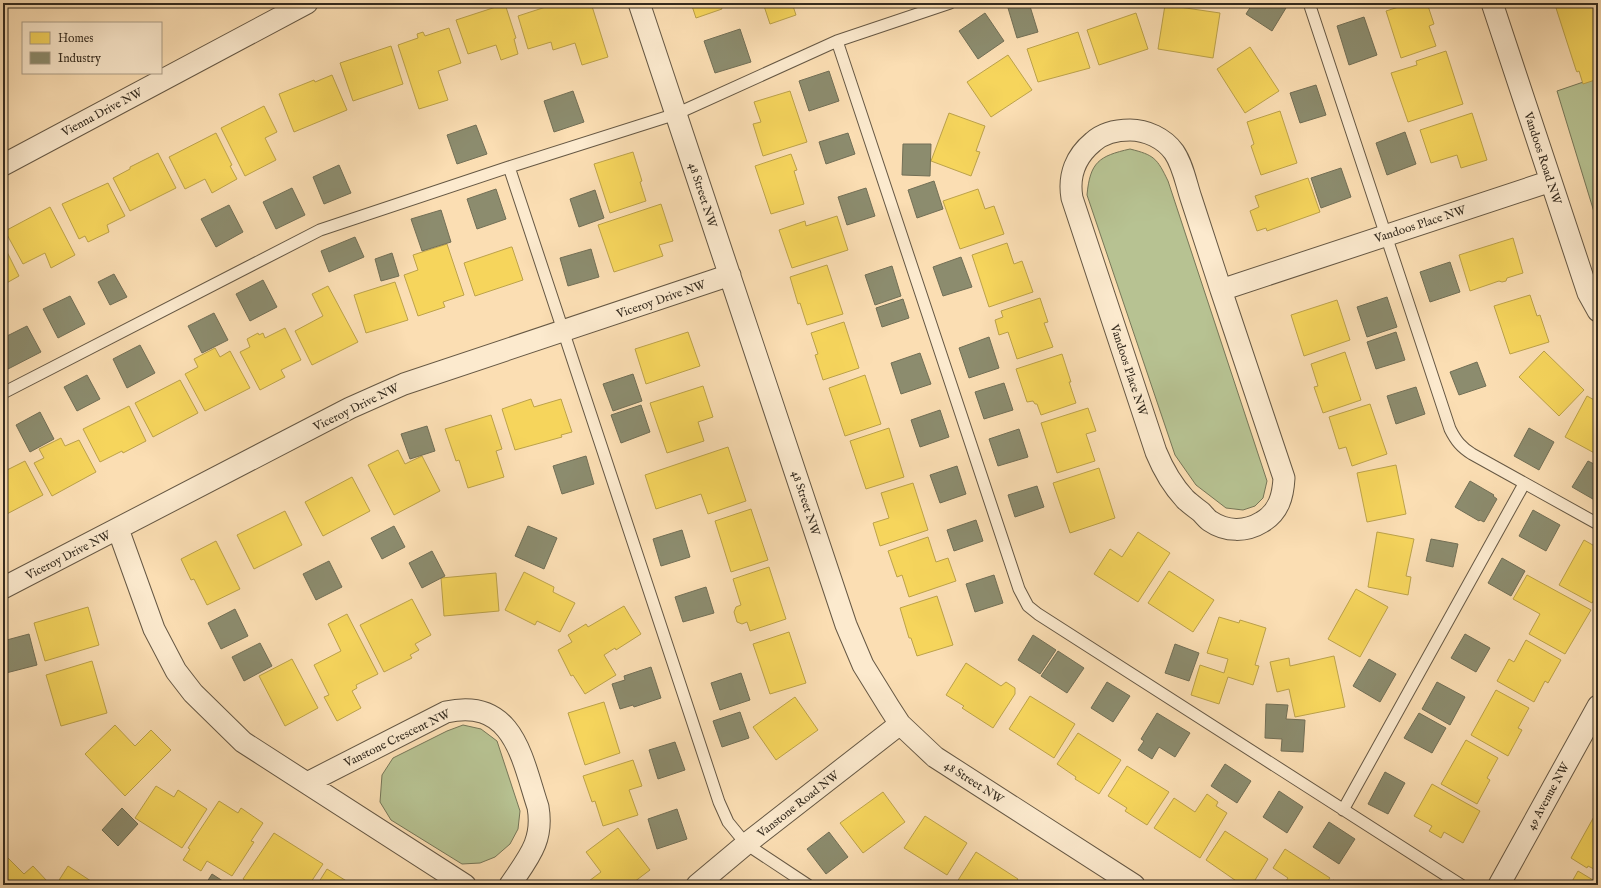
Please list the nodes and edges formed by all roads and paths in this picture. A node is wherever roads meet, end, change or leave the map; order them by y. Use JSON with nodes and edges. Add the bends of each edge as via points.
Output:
{"nodes":[{"id":1,"x":307,"y":3,"type":"edge"},
{"id":2,"x":639,"y":3,"type":"edge"},
{"id":3,"x":950,"y":3,"type":"edge"},
{"id":4,"x":1309,"y":3,"type":"edge"},
{"id":5,"x":1492,"y":3,"type":"edge"},
{"id":6,"x":837,"y":41,"type":"junction"},
{"id":7,"x":676,"y":114,"type":"junction"},
{"id":8,"x":3,"y":165,"type":"edge"},
{"id":9,"x":509,"y":167,"type":"junction"},
{"id":10,"x":1551,"y":181,"type":"junction"},
{"id":11,"x":1387,"y":235,"type":"junction"},
{"id":12,"x":730,"y":275,"type":"junction"},
{"id":13,"x":1221,"y":290,"type":"junction"},
{"id":14,"x":1598,"y":311,"type":"edge"},
{"id":15,"x":564,"y":331,"type":"junction"},
{"id":16,"x":3,"y":393,"type":"edge"},
{"id":17,"x":1524,"y":484,"type":"junction"},
{"id":18,"x":1598,"y":524,"type":"edge"},
{"id":19,"x":118,"y":529,"type":"junction"},
{"id":20,"x":3,"y":588,"type":"edge"},
{"id":21,"x":1598,"y":706,"type":"edge"},
{"id":22,"x":900,"y":724,"type":"junction"},
{"id":23,"x":307,"y":783,"type":"junction"},
{"id":24,"x":1343,"y":810,"type":"junction"},
{"id":25,"x":746,"y":844,"type":"junction"},
{"id":26,"x":465,"y":885,"type":"edge"},
{"id":27,"x":510,"y":885,"type":"edge"},
{"id":28,"x":697,"y":885,"type":"edge"},
{"id":29,"x":808,"y":885,"type":"edge"},
{"id":30,"x":1134,"y":885,"type":"edge"},
{"id":31,"x":1462,"y":885,"type":"edge"},
{"id":32,"x":1499,"y":885,"type":"edge"}],
"edges":[{"from":1,"to":8,"type":"street","name":"Vienna Drive NW"},
{"from":2,"to":7,"type":"street","name":"48 Street NW"},
{"from":3,"to":6,"type":"lane"},
{"from":4,"to":11,"type":"lane"},
{"from":5,"to":10,"type":"street","name":"Vandoos Road NW"},
{"from":6,"to":7,"type":"lane"},
{"from":6,"to":24,"type":"lane","via":[[1019,589],[1028,606]]},
{"from":7,"to":9,"type":"lane"},
{"from":7,"to":12,"type":"street","name":"48 Street NW"},
{"from":9,"to":15,"type":"lane"},
{"from":9,"to":16,"type":"lane","via":[[320,230]]},
{"from":10,"to":11,"type":"street","name":"Vandoos Place NW"},
{"from":10,"to":14,"type":"street","name":"Vandoos Road NW","via":[[1588,293]]},
{"from":11,"to":13,"type":"street","name":"Vandoos Place NW"},
{"from":11,"to":17,"type":"lane","via":[[1454,437],[1460,446]]},
{"from":12,"to":15,"type":"street","name":"Viceroy Drive NW"},
{"from":12,"to":22,"type":"street","name":"48 Street NW","via":[[846,625],[863,665]]},
{"from":13,"to":13,"type":"street","name":"Vandoos Place NW","via":[[1174,151],[1163,141],[1138,130],[1109,132],[1096,139],[1077,160],[1070,187],[1072,198],[1156,452],[1169,478],[1185,499],[1210,521],[1231,529],[1243,529],[1254,527],[1273,513],[1280,502],[1284,478]]},
{"from":15,"to":19,"type":"street","name":"Viceroy Drive NW","via":[[404,384],[343,412]]},
{"from":15,"to":25,"type":"lane","via":[[719,802],[728,822]]},
{"from":17,"to":18,"type":"lane"},
{"from":17,"to":24,"type":"lane"},
{"from":19,"to":20,"type":"street","name":"Viceroy Drive NW"},
{"from":19,"to":23,"type":"street","via":[[154,629],[176,671],[192,692],[243,742]]},
{"from":21,"to":32,"type":"street","name":"49 Avenue NW"},
{"from":22,"to":25,"type":"street","name":"Vanstone Road NW"},
{"from":22,"to":30,"type":"street","name":"48 Street NW","via":[[935,757]]},
{"from":23,"to":26,"type":"street"},
{"from":23,"to":27,"type":"street","name":"Vanstone Crescent NW","via":[[446,712],[474,709],[491,716],[500,722],[516,742],[540,818],[540,832],[536,843]]},
{"from":24,"to":31,"type":"lane"},
{"from":25,"to":28,"type":"street","name":"Vanstone Road NW"},
{"from":25,"to":29,"type":"lane"}]}
